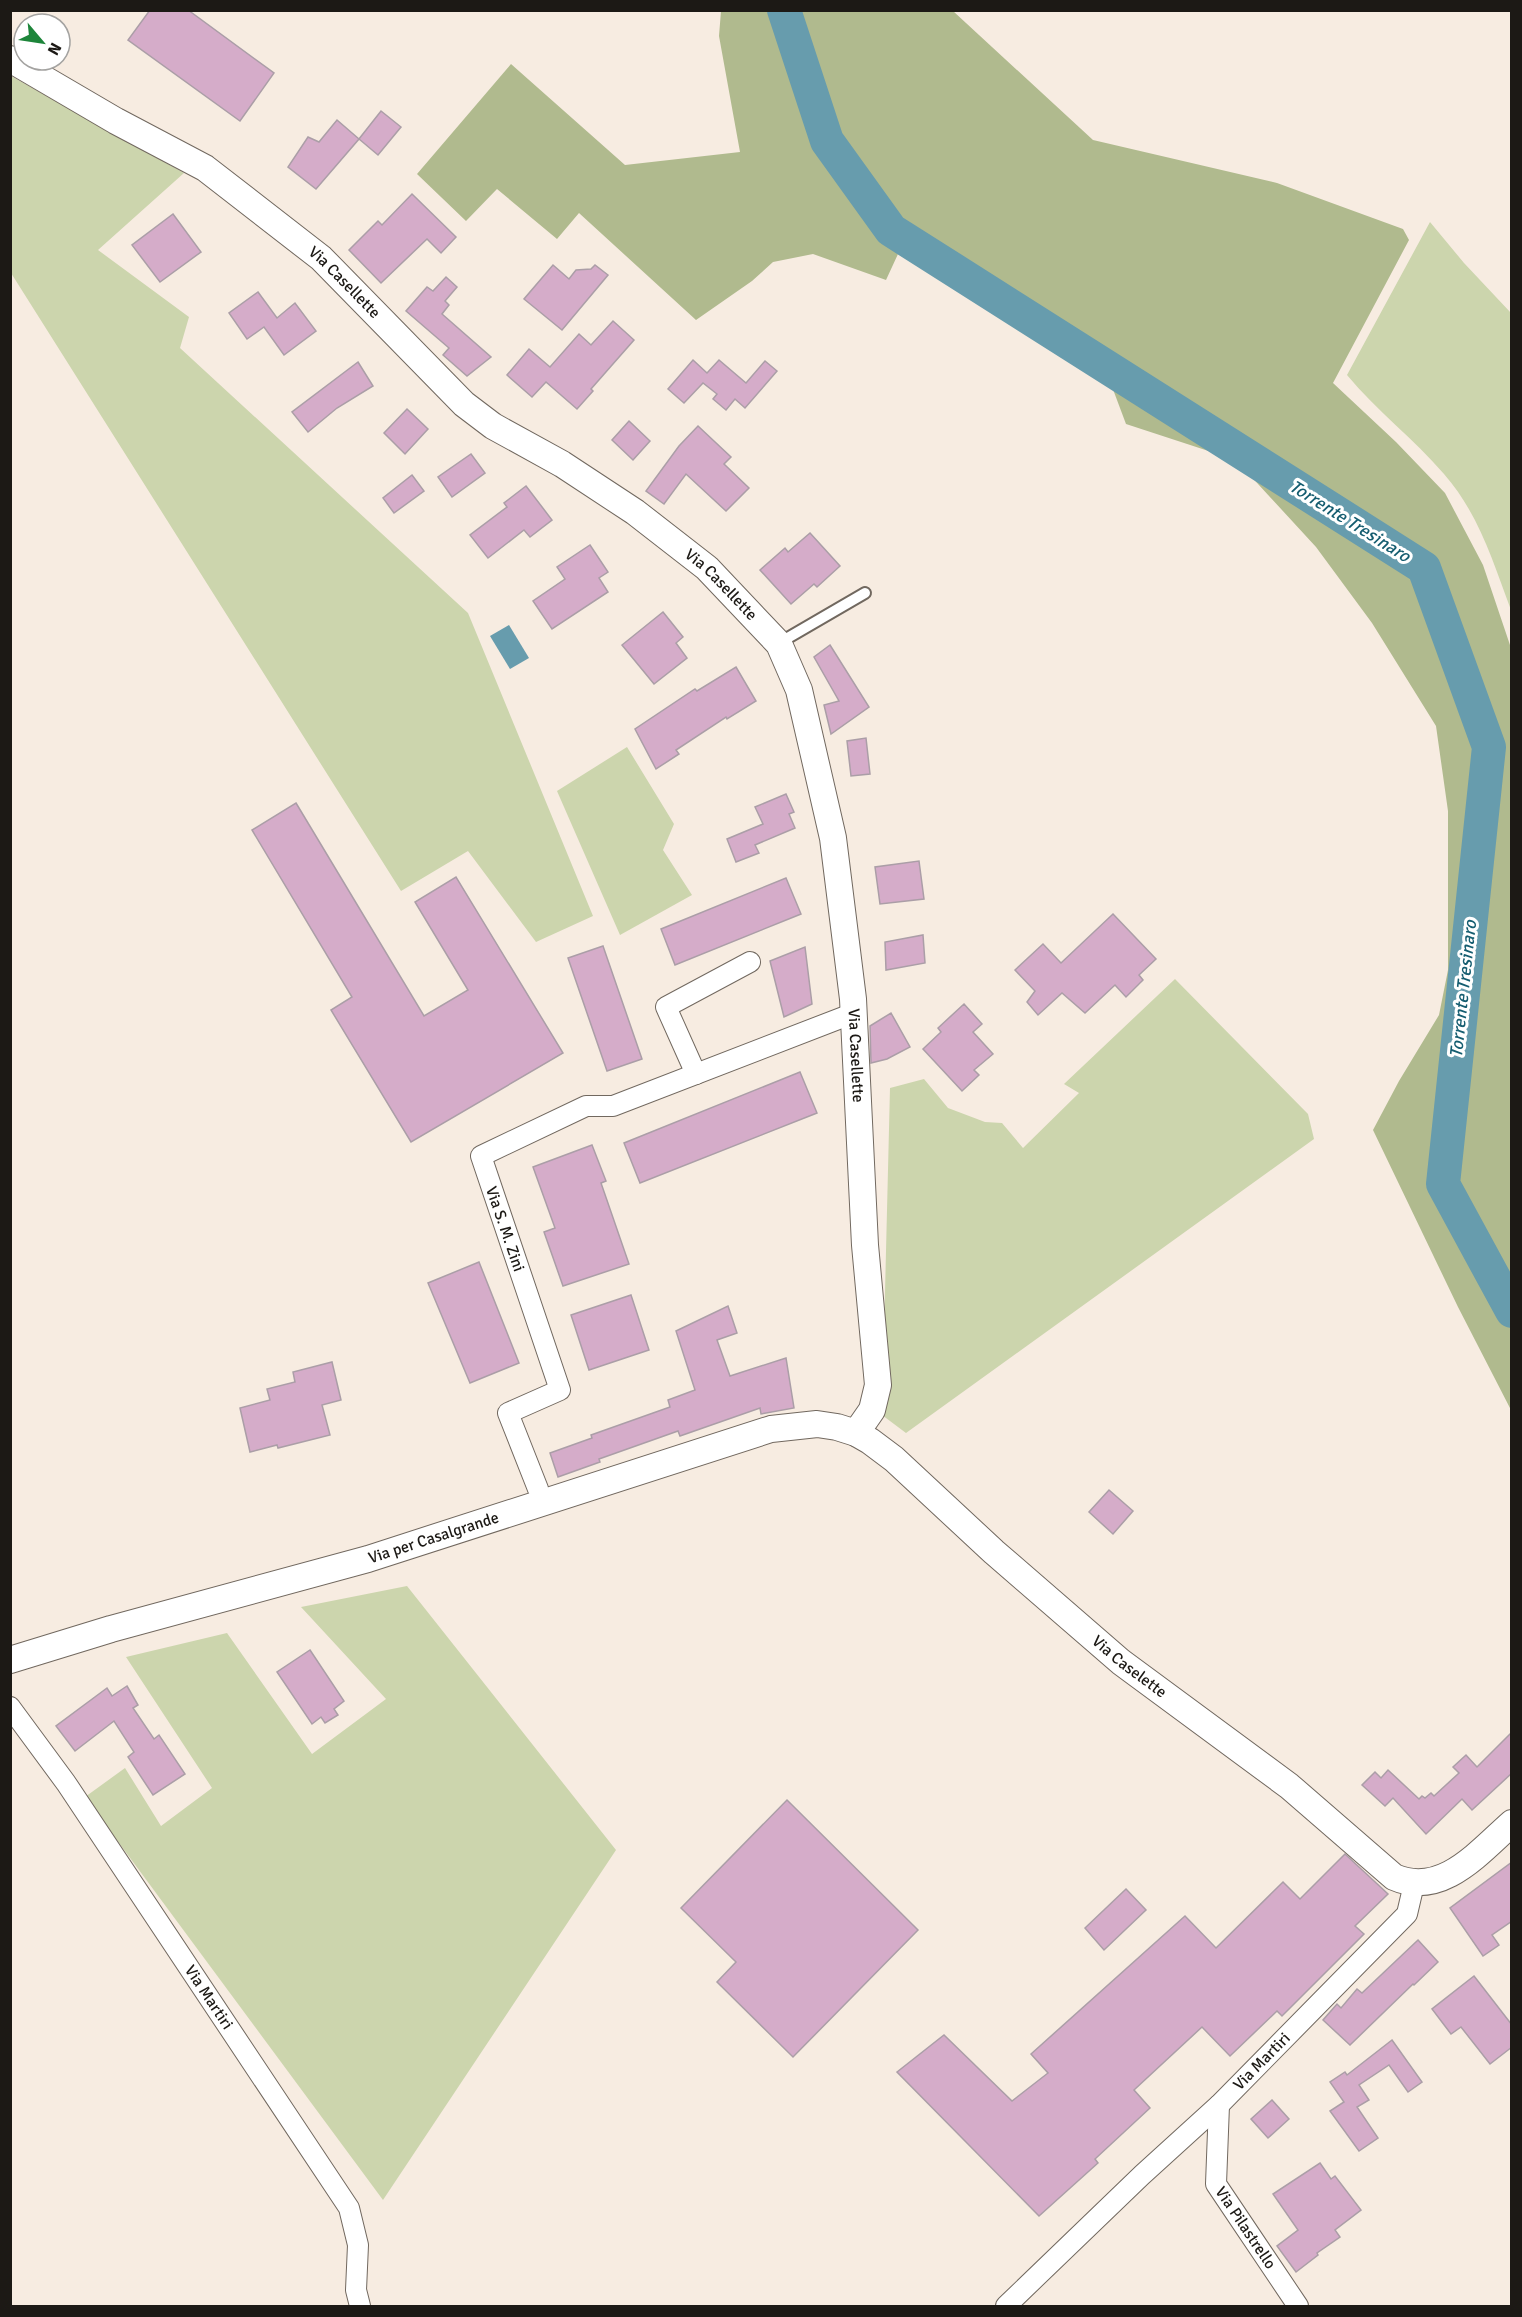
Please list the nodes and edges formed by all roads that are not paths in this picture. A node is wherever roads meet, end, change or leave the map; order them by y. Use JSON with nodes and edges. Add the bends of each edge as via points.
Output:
{"nodes":[{"id":1,"x":10,"y":59,"type":"edge"},
{"id":2,"x":865,"y":594,"type":"dead end"},
{"id":3,"x":779,"y":644,"type":"junction"},
{"id":4,"x":750,"y":962,"type":"dead end"},
{"id":5,"x":854,"y":1013,"type":"junction"},
{"id":6,"x":696,"y":1074,"type":"junction"},
{"id":7,"x":856,"y":1433,"type":"junction"},
{"id":8,"x":538,"y":1489,"type":"dead end"},
{"id":9,"x":10,"y":1660,"type":"edge"},
{"id":10,"x":10,"y":1707,"type":"edge"},
{"id":11,"x":1512,"y":1822,"type":"edge"},
{"id":12,"x":1414,"y":1884,"type":"junction"},
{"id":13,"x":1218,"y":2105,"type":"junction"},
{"id":14,"x":360,"y":2307,"type":"edge"},
{"id":15,"x":1006,"y":2307,"type":"edge"},
{"id":16,"x":1298,"y":2307,"type":"edge"}],
"edges":[{"from":1,"to":3,"type":"street","name":"Via Casellette","via":[[205,168],[321,258],[464,404],[493,426],[562,464],[635,512],[707,568]]},
{"from":2,"to":3,"type":"lane"},
{"from":3,"to":5,"type":"street","name":"Via Casellette","via":[[799,690],[833,838]]},
{"from":4,"to":6,"type":"street","via":[[666,1007]]},
{"from":5,"to":6,"type":"street","name":"Via S. M. Zini"},
{"from":5,"to":7,"type":"street","name":"Via Casellette","via":[[865,1245],[878,1385],[872,1410]]},
{"from":6,"to":8,"type":"street","name":"Via S. M. Zini","via":[[613,1106],[586,1106],[481,1156],[560,1390],[508,1413]]},
{"from":7,"to":9,"type":"street","name":"Via per Casalgrande","via":[[818,1424],[771,1429],[368,1559]]},
{"from":7,"to":12,"type":"street","name":"Via Caselette","via":[[894,1459],[1121,1662],[1289,1786],[1394,1877]]},
{"from":10,"to":14,"type":"street","name":"Via Martiri","via":[[66,1783],[349,2208],[358,2245],[356,2290]]},
{"from":11,"to":12,"type":"street","via":[[1446,1877]]},
{"from":12,"to":13,"type":"street","name":"Via Martiri","via":[[1407,1914]]},
{"from":13,"to":15,"type":"street","name":"Via Martiri"},
{"from":13,"to":16,"type":"street","name":"Via Pilastrello","via":[[1216,2184]]}]}
